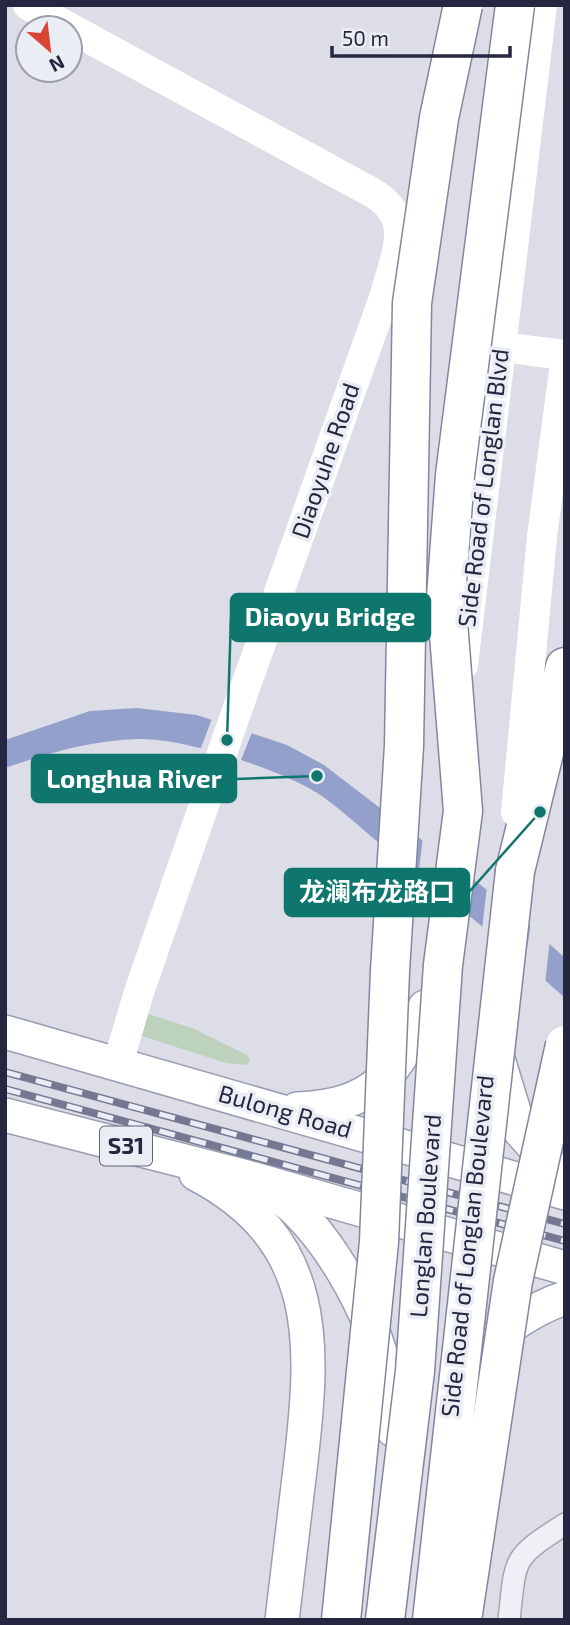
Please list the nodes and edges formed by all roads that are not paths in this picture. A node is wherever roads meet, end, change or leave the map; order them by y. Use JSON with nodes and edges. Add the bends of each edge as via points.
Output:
{"nodes":[{"id":1,"x":28,"y":5,"type":"edge"},
{"id":2,"x":463,"y":5,"type":"edge"},
{"id":3,"x":515,"y":5,"type":"edge"},
{"id":4,"x":542,"y":5,"type":"edge"},
{"id":5,"x":44,"y":14,"type":"edge"},
{"id":6,"x":84,"y":36,"type":"edge"},
{"id":7,"x":501,"y":347,"type":"junction"},
{"id":8,"x":565,"y":355,"type":"edge"},
{"id":9,"x":565,"y":363,"type":"edge"},
{"id":10,"x":565,"y":667,"type":"edge"},
{"id":11,"x":454,"y":814,"type":"junction"},
{"id":12,"x":513,"y":872,"type":"junction"},
{"id":13,"x":493,"y":1006,"type":"junction"},
{"id":14,"x":425,"y":1007,"type":"junction"},
{"id":15,"x":5,"y":1032,"type":"edge"},
{"id":16,"x":565,"y":1045,"type":"edge"},
{"id":17,"x":118,"y":1063,"type":"junction"},
{"id":18,"x":277,"y":1110,"type":"junction"},
{"id":19,"x":5,"y":1115,"type":"edge"},
{"id":20,"x":412,"y":1149,"type":"junction"},
{"id":21,"x":153,"y":1153,"type":"junction"},
{"id":22,"x":477,"y":1166,"type":"junction"},
{"id":23,"x":247,"y":1177,"type":"junction"},
{"id":24,"x":565,"y":1178,"type":"edge"},
{"id":25,"x":565,"y":1193,"type":"edge"},
{"id":26,"x":409,"y":1224,"type":"junction"},
{"id":27,"x":471,"y":1241,"type":"junction"},
{"id":28,"x":565,"y":1268,"type":"edge"},
{"id":29,"x":565,"y":1298,"type":"edge"},
{"id":30,"x":451,"y":1406,"type":"junction"},
{"id":31,"x":393,"y":1430,"type":"junction"},
{"id":32,"x":565,"y":1524,"type":"edge"},
{"id":33,"x":282,"y":1620,"type":"edge"},
{"id":34,"x":341,"y":1620,"type":"edge"},
{"id":35,"x":369,"y":1620,"type":"edge"},
{"id":36,"x":385,"y":1620,"type":"edge"},
{"id":37,"x":424,"y":1620,"type":"edge"},
{"id":38,"x":432,"y":1620,"type":"edge"},
{"id":39,"x":462,"y":1620,"type":"edge"},
{"id":40,"x":509,"y":1620,"type":"edge"}],
"edges":[{"from":1,"to":5,"type":"main road","name":"Diaoyuhe Road"},
{"from":2,"to":34,"type":"highway","bridge":true,"via":[[439,118],[412,303],[404,746],[379,1242]]},
{"from":3,"to":11,"type":"highway","name":"Longlan Boulevard","bridge":true,"via":[[463,407],[447,584]]},
{"from":4,"to":7,"type":"main road","name":"Side Road of Longlan Blvd"},
{"from":6,"to":17,"type":"main road","name":"Diaoyuhe Road","via":[[373,193],[395,210],[400,222],[385,295]]},
{"from":7,"to":8,"type":"main road"},
{"from":7,"to":11,"type":"main road","name":"Side Road of Longlan Blvd"},
{"from":9,"to":12,"type":"main road","via":[[542,537]]},
{"from":10,"to":12,"type":"highway","name":"Longlan Boulevard"},
{"from":11,"to":14,"type":"main road","name":"Side Road of Longlan Blvd"},
{"from":11,"to":36,"type":"highway","name":"Longlan Boulevard","bridge":true,"via":[[415,1371]]},
{"from":12,"to":13,"type":"main road","name":"Side Road of Longlan Boulevard","bridge":true},
{"from":12,"to":38,"type":"highway","name":"Longlan Boulevard","bridge":true},
{"from":13,"to":22,"type":"main road","name":"Side Road of Longlan Boulevard"},
{"from":13,"to":24,"type":"main road","via":[[495,1046],[520,1131],[541,1159]]},
{"from":14,"to":18,"type":"main road","via":[[411,1042],[380,1084],[356,1100],[326,1108]]},
{"from":14,"to":20,"type":"main road"},
{"from":15,"to":17,"type":"main road","name":"Bulong Road"},
{"from":16,"to":39,"type":"highway","bridge":true,"via":[[513,1280]]},
{"from":17,"to":18,"type":"main road","name":"Bulong Road"},
{"from":18,"to":20,"type":"main road","name":"Bulong Road"},
{"from":19,"to":21,"type":"main road","number":"S31"},
{"from":20,"to":22,"type":"main road","name":"Bulong Road"},
{"from":20,"to":26,"type":"main road"},
{"from":21,"to":23,"type":"main road","number":"S31"},
{"from":21,"to":33,"type":"main road","via":[[204,1178],[255,1218],[291,1269],[303,1299],[310,1337],[309,1390]]},
{"from":22,"to":25,"type":"main road","name":"Bulong Road"},
{"from":22,"to":27,"type":"main road","name":"Side Road of Longlan Boulevard"},
{"from":23,"to":26,"type":"main road","number":"S31"},
{"from":23,"to":31,"type":"main road","via":[[300,1212],[351,1287],[386,1374]]},
{"from":26,"to":27,"type":"main road","number":"S31"},
{"from":26,"to":31,"type":"main road"},
{"from":27,"to":28,"type":"main road","number":"S31"},
{"from":27,"to":30,"type":"main road","name":"Side Road of Longlan Boulevard"},
{"from":29,"to":30,"type":"main road","via":[[524,1317],[496,1338],[469,1365]]},
{"from":30,"to":37,"type":"main road","name":"Side Road of Longlan Boulevard"},
{"from":31,"to":35,"type":"main road"},
{"from":32,"to":40,"type":"street","via":[[522,1554],[514,1573]]}]}
